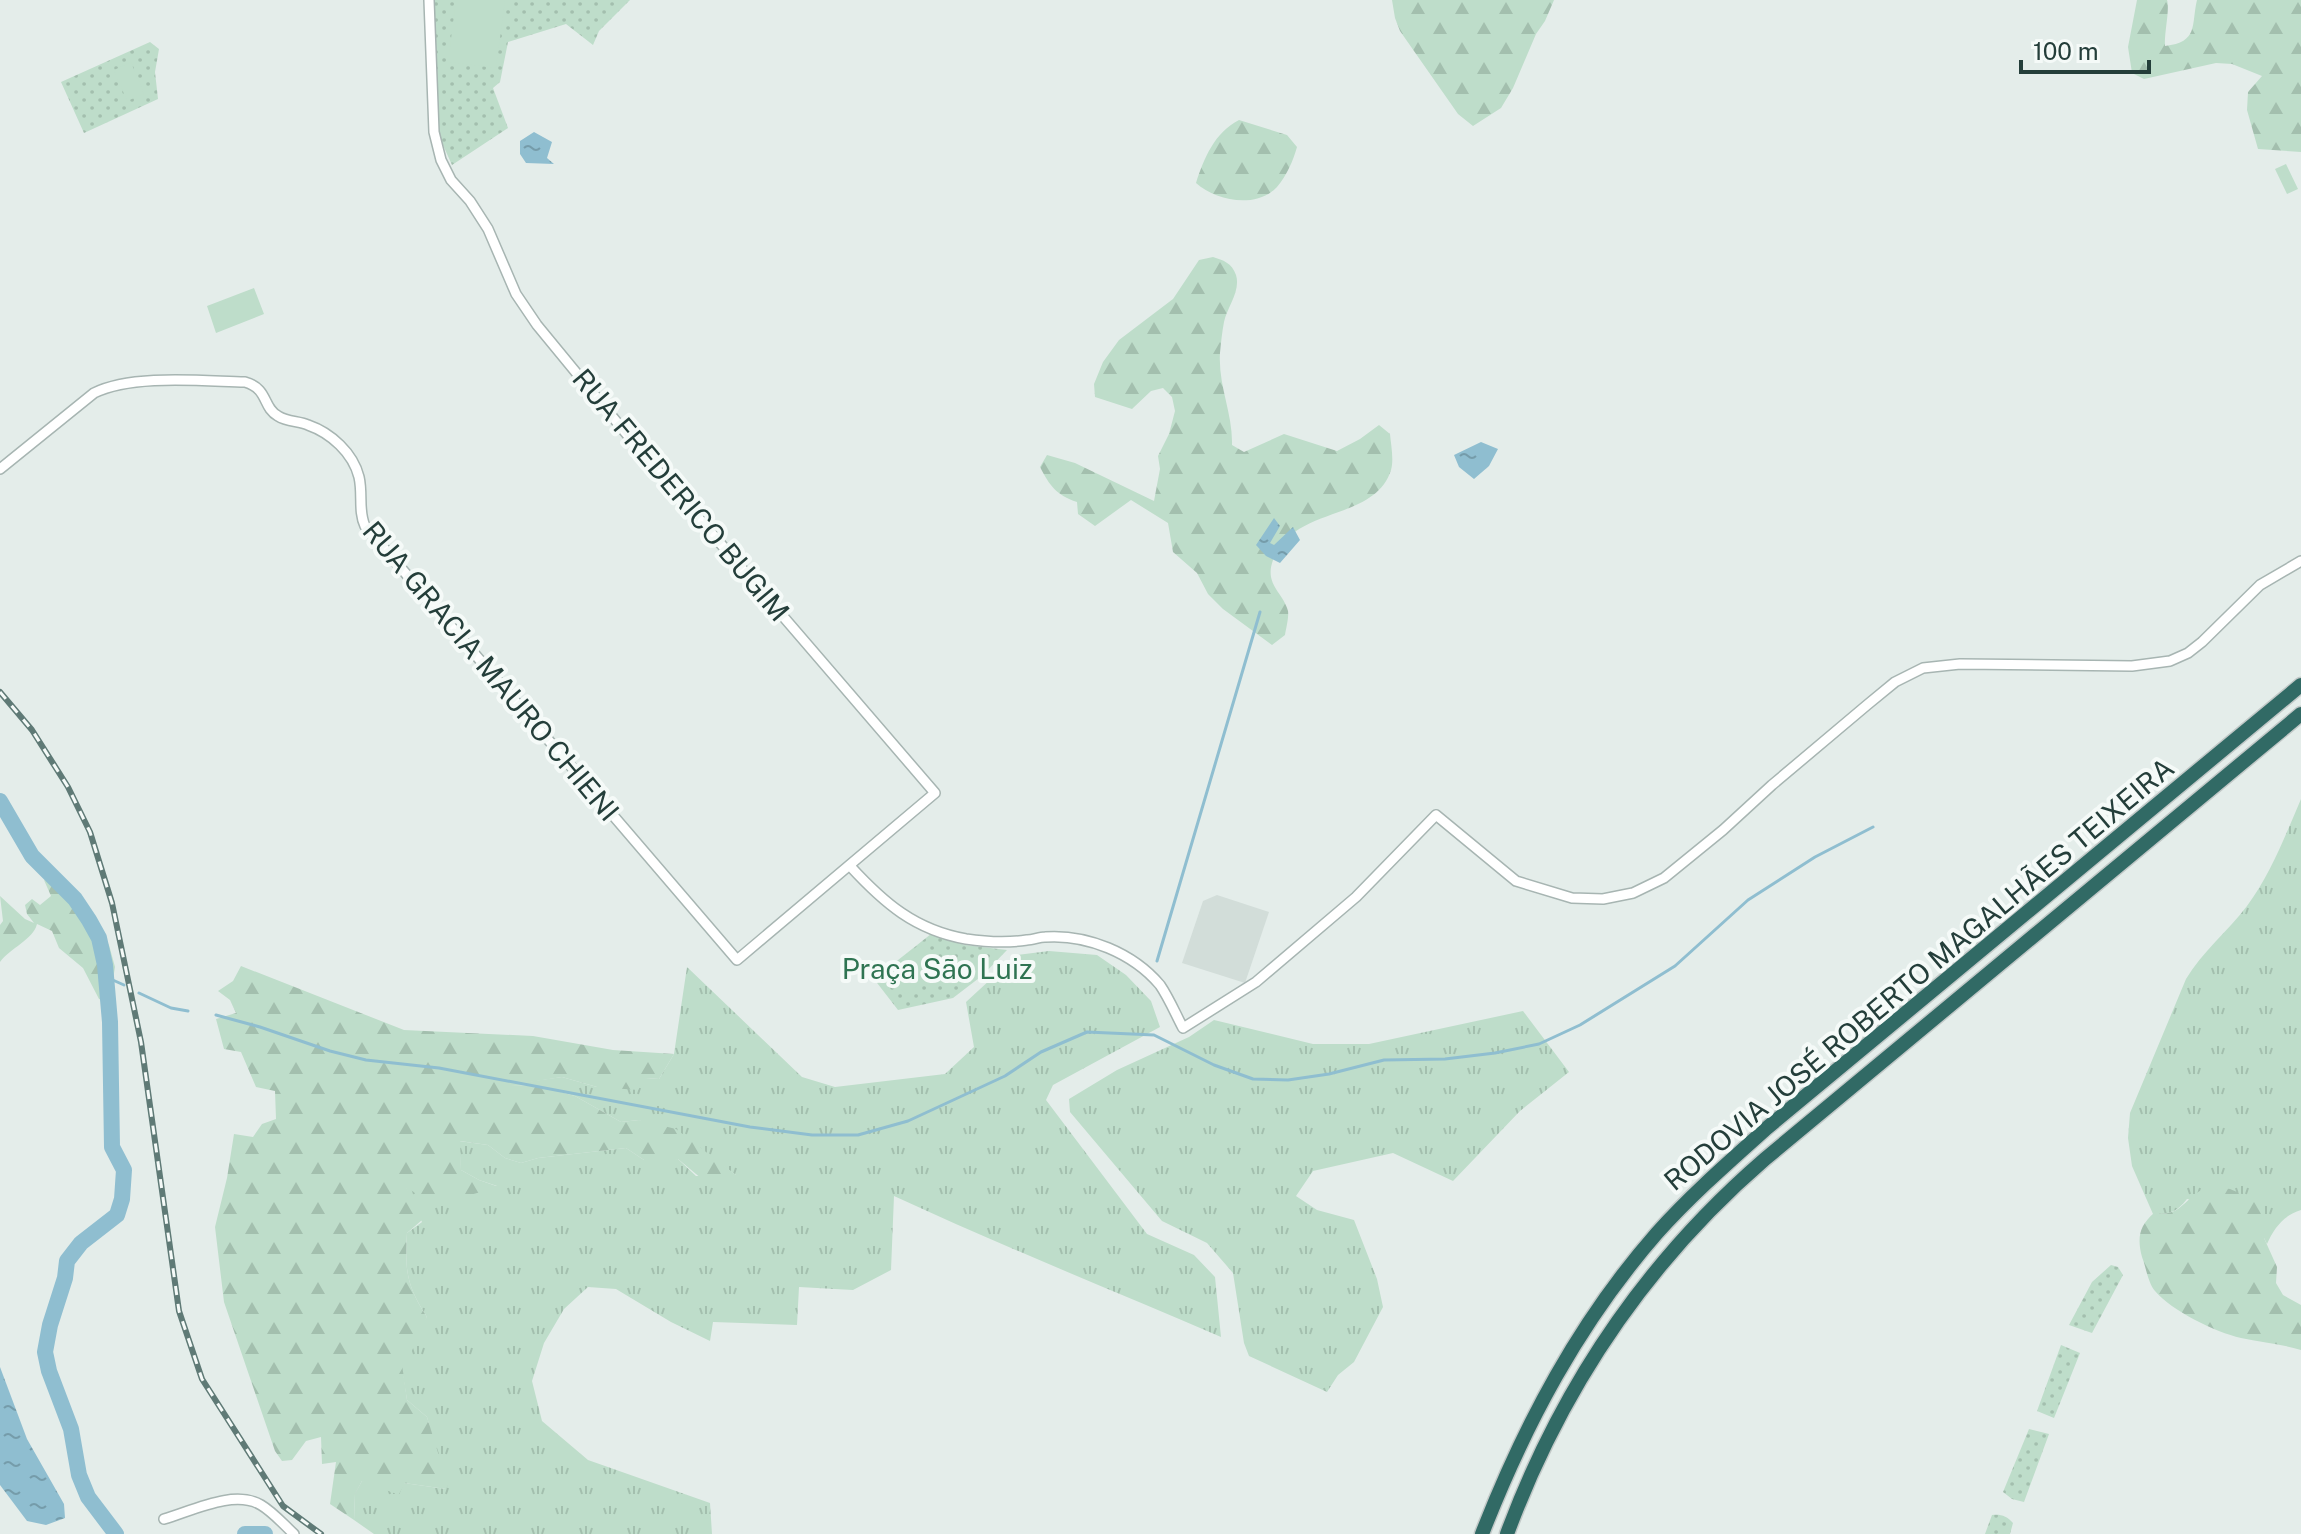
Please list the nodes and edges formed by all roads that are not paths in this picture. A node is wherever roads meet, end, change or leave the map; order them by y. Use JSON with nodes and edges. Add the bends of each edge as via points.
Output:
{"nodes":[{"id":1,"x":429,"y":0,"type":"edge"},
{"id":2,"x":0,"y":469,"type":"edge"},
{"id":3,"x":2301,"y":561,"type":"edge"},
{"id":4,"x":2301,"y":685,"type":"edge"},
{"id":5,"x":2301,"y":714,"type":"edge"},
{"id":6,"x":850,"y":866,"type":"junction"},
{"id":7,"x":164,"y":1519,"type":"dead end"},
{"id":8,"x":294,"y":1534,"type":"edge"},
{"id":9,"x":1482,"y":1534,"type":"edge"},
{"id":10,"x":1507,"y":1534,"type":"edge"}],
"edges":[{"from":1,"to":6,"type":"street","name":"RUA FREDERICO BUGIM","via":[[434,132],[441,160],[488,229],[516,294],[634,443],[935,793]]},
{"from":2,"to":6,"type":"street","name":"RUA GRACIA MAURO CHIENI","via":[[104,388],[169,380],[256,386],[280,418],[324,432],[344,449],[359,476],[365,526],[737,960]]},
{"from":3,"to":6,"type":"street","via":[[2260,585],[2202,642],[2170,661],[1923,668],[1895,682],[1664,878],[1633,893],[1572,898],[1516,881],[1436,815],[1356,897],[1256,982],[1183,1028],[1160,986],[1122,954],[1074,938],[998,942],[936,931],[879,898]]},
{"from":4,"to":9,"type":"highway","name":"RODOVIA JOSÉ ROBERTO MAGALHÃES TEIXEIRA","via":[[1768,1127],[1659,1231],[1600,1305],[1549,1387]]},
{"from":5,"to":10,"type":"highway","name":"RODOVIA JOSÉ ROBERTO MAGALHÃES TEIXEIRA","via":[[1765,1159],[1688,1233],[1629,1303],[1578,1381],[1542,1449]]},
{"from":7,"to":8,"type":"street","via":[[222,1501],[252,1501]]}]}
